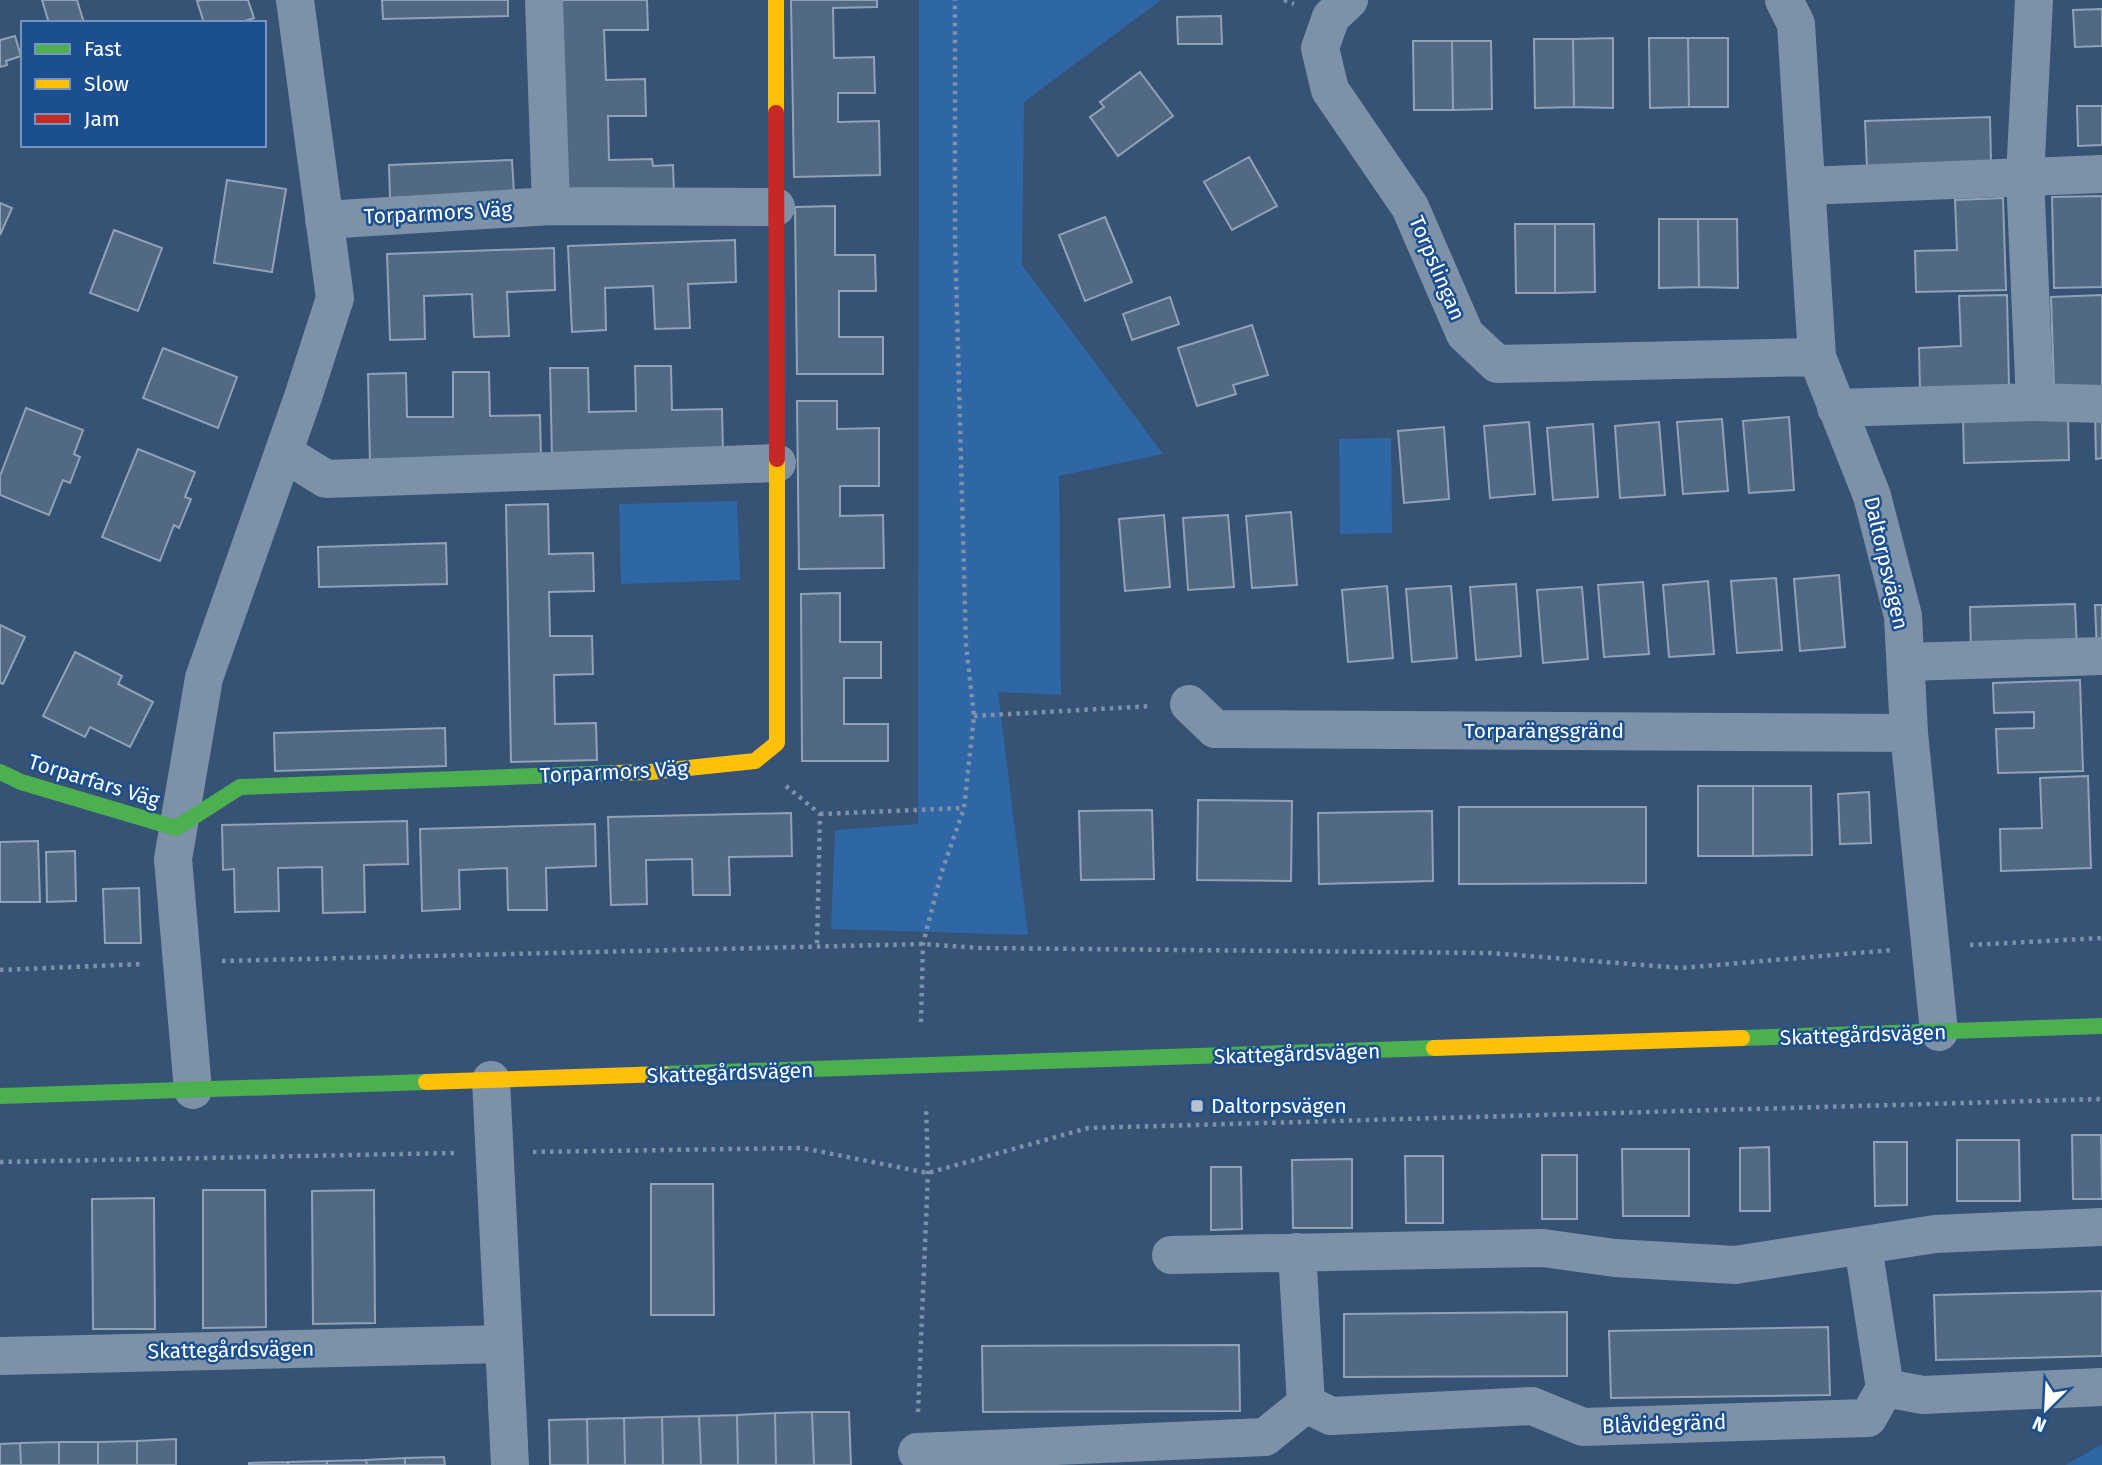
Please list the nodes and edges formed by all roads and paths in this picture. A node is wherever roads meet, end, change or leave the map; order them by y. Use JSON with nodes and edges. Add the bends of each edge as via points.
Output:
{"nodes":[{"id":1,"x":295,"y":0,"type":"edge"},
{"id":2,"x":544,"y":0,"type":"edge"},
{"id":3,"x":776,"y":0,"type":"edge"},
{"id":4,"x":956,"y":0,"type":"edge"},
{"id":5,"x":1349,"y":0,"type":"edge"},
{"id":6,"x":1784,"y":0,"type":"edge"},
{"id":7,"x":2034,"y":0,"type":"edge"},
{"id":8,"x":2102,"y":174,"type":"edge"},
{"id":9,"x":2025,"y":177,"type":"junction"},
{"id":10,"x":1806,"y":186,"type":"junction"},
{"id":11,"x":551,"y":206,"type":"junction"},
{"id":12,"x":776,"y":207,"type":"junction"},
{"id":13,"x":324,"y":220,"type":"junction"},
{"id":14,"x":1817,"y":357,"type":"junction"},
{"id":15,"x":2035,"y":402,"type":"junction"},
{"id":16,"x":2102,"y":404,"type":"edge"},
{"id":17,"x":1836,"y":408,"type":"junction"},
{"id":18,"x":284,"y":453,"type":"junction"},
{"id":19,"x":777,"y":463,"type":"junction"},
{"id":20,"x":2102,"y":656,"type":"edge"},
{"id":21,"x":1906,"y":662,"type":"junction"},
{"id":22,"x":1189,"y":704,"type":"joint"},
{"id":23,"x":974,"y":716,"type":"junction"},
{"id":24,"x":1909,"y":733,"type":"junction"},
{"id":25,"x":755,"y":761,"type":"junction"},
{"id":26,"x":0,"y":772,"type":"edge"},
{"id":27,"x":964,"y":808,"type":"junction"},
{"id":28,"x":820,"y":814,"type":"junction"},
{"id":29,"x":177,"y":828,"type":"junction"},
{"id":30,"x":2102,"y":938,"type":"edge"},
{"id":31,"x":923,"y":944,"type":"junction"},
{"id":32,"x":1931,"y":947,"type":"junction"},
{"id":33,"x":817,"y":948,"type":"junction"},
{"id":34,"x":183,"y":962,"type":"junction"},
{"id":35,"x":0,"y":970,"type":"edge"},
{"id":36,"x":921,"y":1022,"type":"dead end"},
{"id":37,"x":2102,"y":1026,"type":"edge"},
{"id":38,"x":1939,"y":1032,"type":"junction"},
{"id":39,"x":491,"y":1080,"type":"junction"},
{"id":40,"x":193,"y":1090,"type":"junction"},
{"id":41,"x":0,"y":1096,"type":"edge"},
{"id":42,"x":2102,"y":1099,"type":"edge"},
{"id":43,"x":926,"y":1103,"type":"dead end"},
{"id":44,"x":496,"y":1152,"type":"junction"},
{"id":45,"x":0,"y":1162,"type":"edge"},
{"id":46,"x":928,"y":1173,"type":"junction"},
{"id":47,"x":2102,"y":1227,"type":"edge"},
{"id":48,"x":1863,"y":1245,"type":"junction"},
{"id":49,"x":1297,"y":1252,"type":"junction"},
{"id":50,"x":1171,"y":1255,"type":"dead end"},
{"id":51,"x":505,"y":1344,"type":"junction"},
{"id":52,"x":0,"y":1356,"type":"edge"},
{"id":53,"x":2102,"y":1387,"type":"edge"},
{"id":54,"x":1885,"y":1388,"type":"junction"},
{"id":55,"x":1306,"y":1404,"type":"junction"},
{"id":56,"x":917,"y":1451,"type":"joint"},
{"id":57,"x":510,"y":1465,"type":"edge"}],
"edges":[{"from":1,"to":13,"type":"street"},
{"from":2,"to":11,"type":"street"},
{"from":3,"to":12,"type":"street"},
{"from":4,"to":23,"type":"path","via":[[956,279],[966,645]]},
{"from":5,"to":14,"type":"street","name":"Torpslingan","via":[[1331,17],[1320,48],[1330,90],[1410,207],[1465,334],[1497,364]]},
{"from":6,"to":10,"type":"street","name":"Daltorpsvägen","via":[[1796,24]]},
{"from":7,"to":9,"type":"street"},
{"from":8,"to":9,"type":"street"},
{"from":9,"to":10,"type":"street"},
{"from":9,"to":15,"type":"street"},
{"from":10,"to":14,"type":"street","name":"Daltorpsvägen"},
{"from":11,"to":12,"type":"street","name":"Torparmors Väg"},
{"from":11,"to":13,"type":"street","name":"Torparmors Väg"},
{"from":12,"to":19,"type":"street"},
{"from":13,"to":18,"type":"street","via":[[335,298]]},
{"from":14,"to":17,"type":"street","name":"Daltorpsvägen"},
{"from":15,"to":16,"type":"street"},
{"from":15,"to":17,"type":"street"},
{"from":17,"to":21,"type":"street","name":"Daltorpsvägen","via":[[1872,496],[1903,616]]},
{"from":18,"to":19,"type":"street","via":[[326,479]]},
{"from":18,"to":29,"type":"street","via":[[204,678]]},
{"from":19,"to":25,"type":"street","via":[[777,743]]},
{"from":20,"to":21,"type":"street"},
{"from":21,"to":24,"type":"street","name":"Daltorpsvägen"},
{"from":22,"to":23,"type":"path"},
{"from":22,"to":24,"type":"street","name":"Torparängsgränd","via":[[1215,729]]},
{"from":23,"to":27,"type":"path"},
{"from":24,"to":32,"type":"street","name":"Daltorpsvägen"},
{"from":25,"to":28,"type":"path"},
{"from":25,"to":29,"type":"street","name":"Torparmors Väg","via":[[650,772],[240,787]]},
{"from":26,"to":29,"type":"street","name":"Torparfars Väg"},
{"from":27,"to":28,"type":"path"},
{"from":27,"to":31,"type":"path"},
{"from":28,"to":33,"type":"path"},
{"from":29,"to":34,"type":"street","via":[[173,859]]},
{"from":30,"to":32,"type":"path"},
{"from":31,"to":32,"type":"path","via":[[1491,953],[1681,968]]},
{"from":31,"to":33,"type":"path"},
{"from":31,"to":36,"type":"path"},
{"from":32,"to":38,"type":"street","name":"Daltorpsvägen"},
{"from":33,"to":34,"type":"path"},
{"from":34,"to":35,"type":"path"},
{"from":34,"to":40,"type":"street"},
{"from":37,"to":38,"type":"street","name":"Skattegårdsvägen"},
{"from":38,"to":39,"type":"street","name":"Skattegårdsvägen"},
{"from":39,"to":40,"type":"street","name":"Skattegårdsvägen"},
{"from":39,"to":44,"type":"street"},
{"from":40,"to":41,"type":"street","name":"Skattegårdsvägen"},
{"from":42,"to":46,"type":"path","via":[[1088,1128]]},
{"from":43,"to":46,"type":"path"},
{"from":44,"to":45,"type":"path"},
{"from":44,"to":46,"type":"path","via":[[802,1148]]},
{"from":44,"to":51,"type":"street"},
{"from":46,"to":56,"type":"path"},
{"from":47,"to":48,"type":"street","via":[[1935,1234]]},
{"from":48,"to":49,"type":"street","via":[[1735,1265],[1615,1258],[1543,1248]]},
{"from":48,"to":54,"type":"street"},
{"from":49,"to":50,"type":"street"},
{"from":49,"to":55,"type":"street"},
{"from":51,"to":52,"type":"street","name":"Skattegårdsvägen"},
{"from":51,"to":57,"type":"street"},
{"from":53,"to":54,"type":"street","via":[[1923,1395]]},
{"from":54,"to":55,"type":"street","name":"Blåvidegränd","via":[[1868,1418],[1583,1427],[1532,1406],[1331,1416]]},
{"from":55,"to":56,"type":"street","via":[[1265,1437]]}]}
